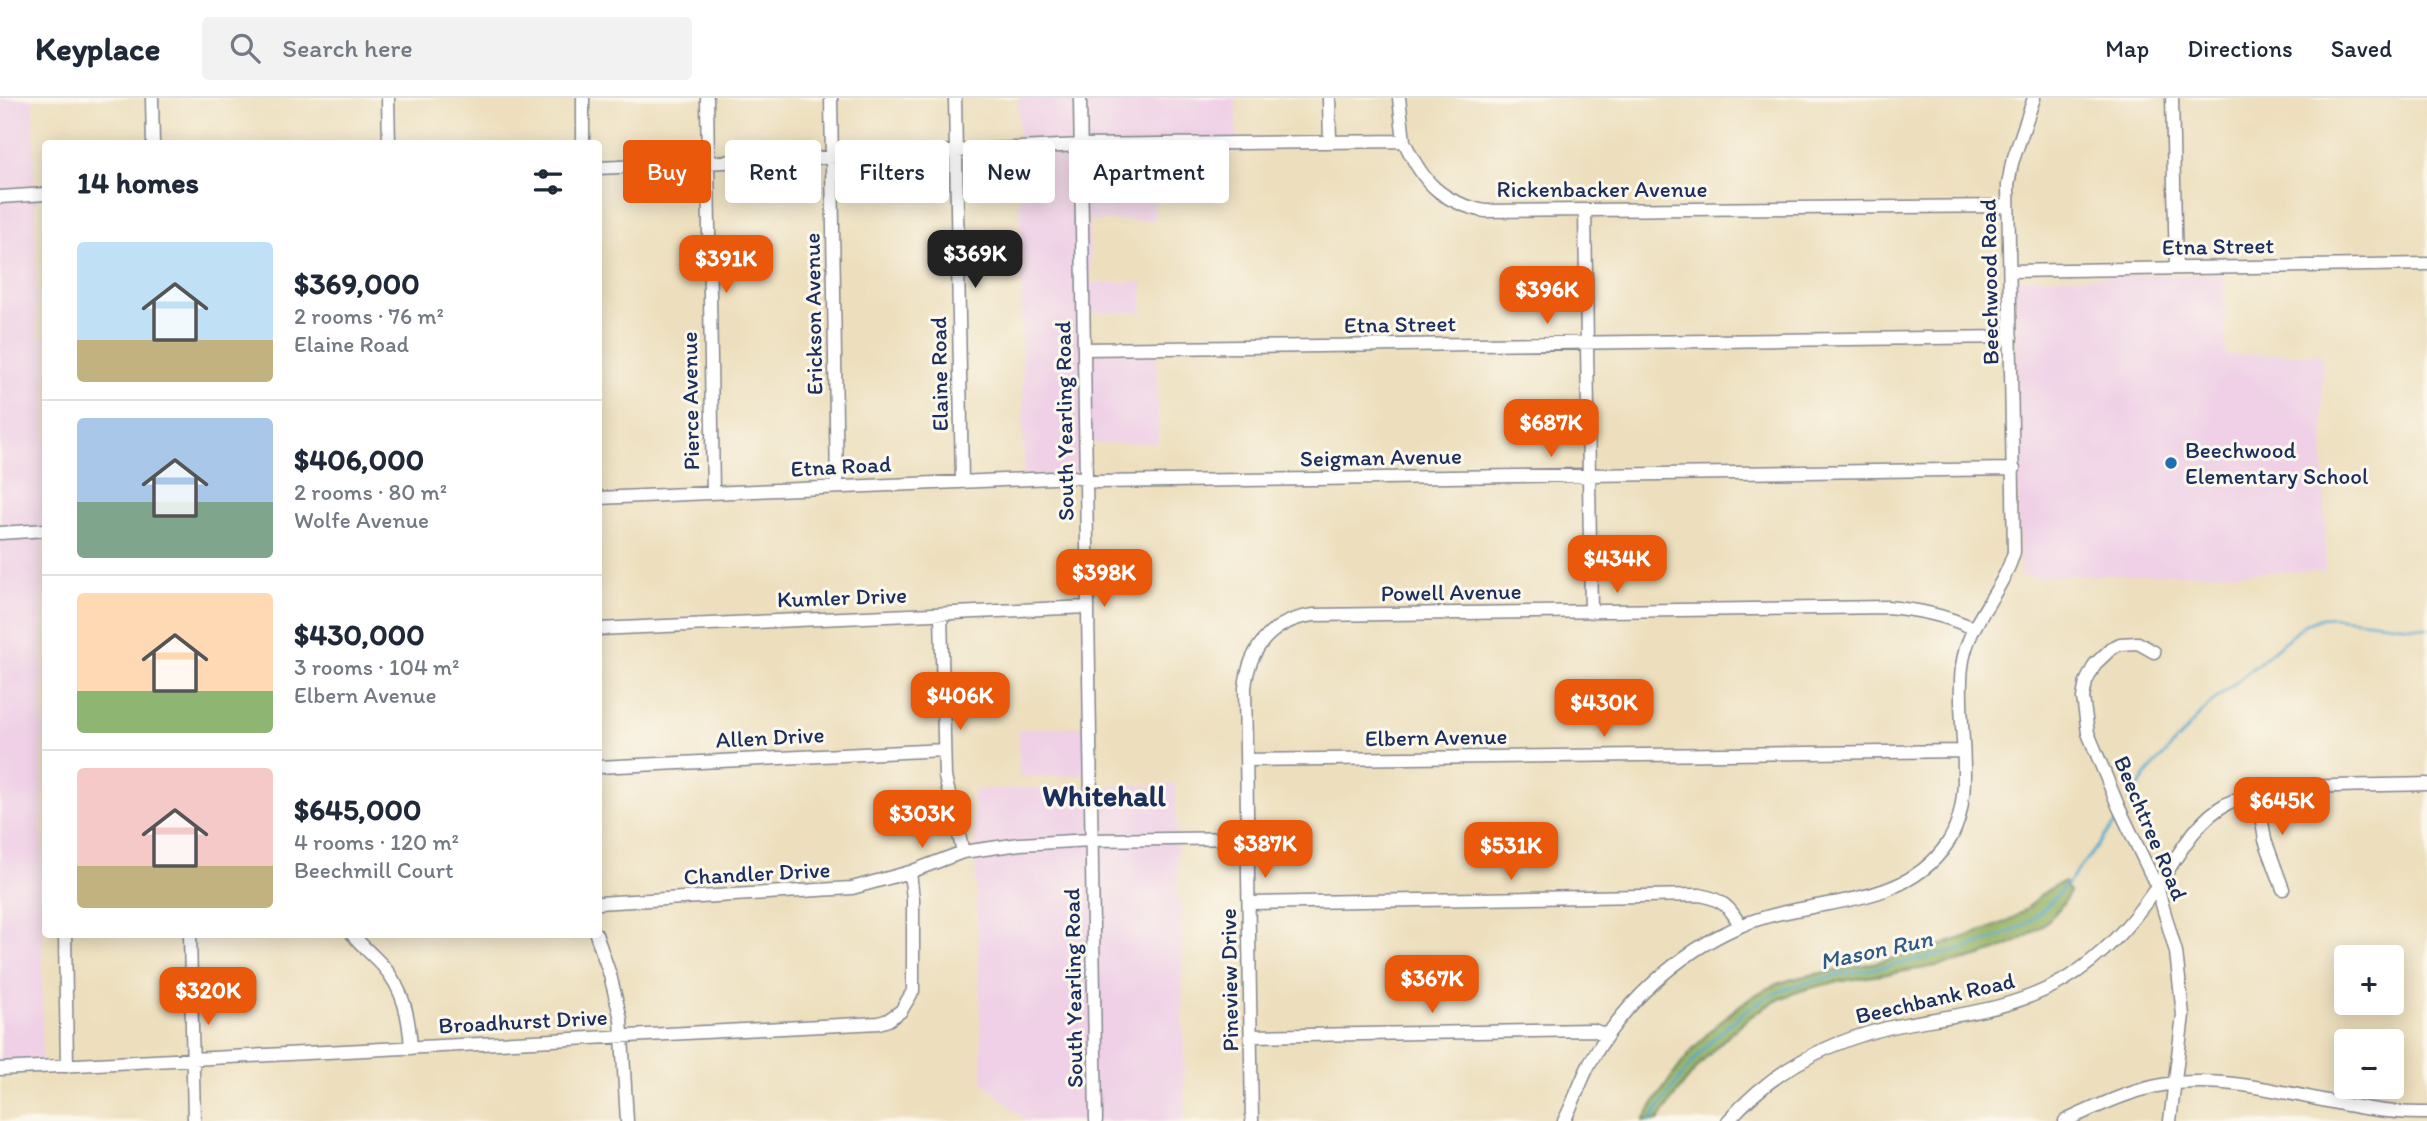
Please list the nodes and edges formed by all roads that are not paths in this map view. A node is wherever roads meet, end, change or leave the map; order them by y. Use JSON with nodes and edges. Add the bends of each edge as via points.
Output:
{"nodes":[{"id":1,"x":152,"y":98,"type":"edge"},
{"id":2,"x":388,"y":98,"type":"edge"},
{"id":3,"x":583,"y":98,"type":"edge"},
{"id":4,"x":707,"y":98,"type":"edge"},
{"id":5,"x":831,"y":98,"type":"edge"},
{"id":6,"x":955,"y":98,"type":"edge"},
{"id":7,"x":1080,"y":98,"type":"edge"},
{"id":8,"x":1329,"y":98,"type":"edge"},
{"id":9,"x":1399,"y":98,"type":"edge"},
{"id":10,"x":2034,"y":98,"type":"edge"},
{"id":11,"x":2172,"y":98,"type":"edge"},
{"id":12,"x":153,"y":140,"type":"edge"},
{"id":13,"x":389,"y":140,"type":"edge"},
{"id":14,"x":583,"y":140,"type":"edge"},
{"id":15,"x":708,"y":140,"type":"edge"},
{"id":16,"x":1081,"y":140,"type":"edge"},
{"id":17,"x":1404,"y":141,"type":"junction"},
{"id":18,"x":1330,"y":142,"type":"junction"},
{"id":19,"x":1229,"y":143,"type":"edge"},
{"id":20,"x":1069,"y":146,"type":"edge"},
{"id":21,"x":956,"y":151,"type":"junction"},
{"id":22,"x":832,"y":157,"type":"junction"},
{"id":23,"x":711,"y":163,"type":"edge"},
{"id":24,"x":623,"y":167,"type":"edge"},
{"id":25,"x":602,"y":168,"type":"edge"},
{"id":26,"x":42,"y":194,"type":"edge"},
{"id":27,"x":0,"y":197,"type":"edge"},
{"id":28,"x":709,"y":203,"type":"edge"},
{"id":29,"x":1082,"y":203,"type":"edge"},
{"id":30,"x":2008,"y":206,"type":"junction"},
{"id":31,"x":1585,"y":211,"type":"junction"},
{"id":32,"x":2427,"y":264,"type":"edge"},
{"id":33,"x":2176,"y":268,"type":"junction"},
{"id":34,"x":2010,"y":271,"type":"junction"},
{"id":35,"x":2011,"y":337,"type":"junction"},
{"id":36,"x":1586,"y":342,"type":"junction"},
{"id":37,"x":1084,"y":349,"type":"junction"},
{"id":38,"x":2014,"y":470,"type":"junction"},
{"id":39,"x":1588,"y":475,"type":"junction"},
{"id":40,"x":1086,"y":480,"type":"junction"},
{"id":41,"x":962,"y":482,"type":"junction"},
{"id":42,"x":837,"y":488,"type":"junction"},
{"id":43,"x":713,"y":493,"type":"junction"},
{"id":44,"x":602,"y":498,"type":"edge"},
{"id":45,"x":42,"y":530,"type":"edge"},
{"id":46,"x":0,"y":533,"type":"edge"},
{"id":47,"x":1088,"y":607,"type":"junction"},
{"id":48,"x":1591,"y":612,"type":"junction"},
{"id":49,"x":941,"y":614,"type":"junction"},
{"id":50,"x":1973,"y":628,"type":"junction"},
{"id":51,"x":602,"y":629,"type":"edge"},
{"id":52,"x":1268,"y":634,"type":"joint"},
{"id":53,"x":2154,"y":652,"type":"dead end"},
{"id":54,"x":944,"y":750,"type":"junction"},
{"id":55,"x":1963,"y":751,"type":"junction"},
{"id":56,"x":1246,"y":760,"type":"junction"},
{"id":57,"x":602,"y":767,"type":"edge"},
{"id":58,"x":2427,"y":784,"type":"edge"},
{"id":59,"x":2258,"y":791,"type":"junction"},
{"id":60,"x":1248,"y":838,"type":"junction"},
{"id":61,"x":1091,"y":840,"type":"junction"},
{"id":62,"x":963,"y":852,"type":"junction"},
{"id":63,"x":911,"y":872,"type":"junction"},
{"id":64,"x":2157,"y":887,"type":"junction"},
{"id":65,"x":2283,"y":889,"type":"dead end"},
{"id":66,"x":602,"y":903,"type":"edge"},
{"id":67,"x":1249,"y":903,"type":"junction"},
{"id":68,"x":1740,"y":926,"type":"junction"},
{"id":69,"x":65,"y":938,"type":"edge"},
{"id":70,"x":190,"y":938,"type":"edge"},
{"id":71,"x":356,"y":938,"type":"edge"},
{"id":72,"x":597,"y":938,"type":"edge"},
{"id":73,"x":1607,"y":1035,"type":"junction"},
{"id":74,"x":1251,"y":1036,"type":"junction"},
{"id":75,"x":623,"y":1037,"type":"junction"},
{"id":76,"x":411,"y":1048,"type":"junction"},
{"id":77,"x":192,"y":1060,"type":"junction"},
{"id":78,"x":67,"y":1066,"type":"junction"},
{"id":79,"x":0,"y":1069,"type":"edge"},
{"id":80,"x":2175,"y":1083,"type":"junction"},
{"id":81,"x":2427,"y":1113,"type":"edge"},
{"id":82,"x":194,"y":1121,"type":"edge"},
{"id":83,"x":627,"y":1121,"type":"edge"},
{"id":84,"x":1096,"y":1121,"type":"edge"},
{"id":85,"x":1252,"y":1121,"type":"edge"},
{"id":86,"x":1563,"y":1121,"type":"edge"},
{"id":87,"x":1728,"y":1121,"type":"edge"},
{"id":88,"x":2065,"y":1121,"type":"edge"},
{"id":89,"x":2170,"y":1121,"type":"edge"}],
"edges":[{"from":1,"to":12,"type":"street"},
{"from":2,"to":13,"type":"street"},
{"from":3,"to":14,"type":"street"},
{"from":4,"to":15,"type":"street","name":"Pierce Avenue"},
{"from":5,"to":22,"type":"street","name":"Erickson Avenue"},
{"from":6,"to":21,"type":"street","name":"Elaine Road"},
{"from":7,"to":16,"type":"street","name":"South Yearling Road"},
{"from":8,"to":18,"type":"street"},
{"from":9,"to":17,"type":"street"},
{"from":10,"to":30,"type":"street","name":"Beechwood Road","via":[[2012,163]]},
{"from":11,"to":33,"type":"street"},
{"from":17,"to":18,"type":"street"},
{"from":17,"to":31,"type":"street","name":"Rickenbacker Avenue","via":[[1424,178],[1457,203],[1498,211]]},
{"from":18,"to":19,"type":"street"},
{"from":20,"to":21,"type":"street"},
{"from":21,"to":22,"type":"street"},
{"from":21,"to":41,"type":"street","name":"Elaine Road"},
{"from":22,"to":23,"type":"street"},
{"from":22,"to":42,"type":"street","name":"Erickson Avenue"},
{"from":24,"to":25,"type":"street"},
{"from":26,"to":27,"type":"street"},
{"from":28,"to":43,"type":"street","name":"Pierce Avenue"},
{"from":29,"to":37,"type":"street","name":"South Yearling Road"},
{"from":30,"to":31,"type":"street","name":"Rickenbacker Avenue"},
{"from":30,"to":34,"type":"street","name":"Beechwood Road"},
{"from":31,"to":36,"type":"street"},
{"from":32,"to":33,"type":"street","name":"Etna Street"},
{"from":33,"to":34,"type":"street","name":"Etna Street"},
{"from":34,"to":35,"type":"street","name":"Beechwood Road"},
{"from":35,"to":36,"type":"street","name":"Etna Street"},
{"from":35,"to":38,"type":"street","name":"Beechwood Road"},
{"from":36,"to":37,"type":"street","name":"Etna Street"},
{"from":36,"to":39,"type":"street"},
{"from":37,"to":40,"type":"street","name":"South Yearling Road"},
{"from":38,"to":39,"type":"street","name":"Seigman Avenue"},
{"from":38,"to":50,"type":"street","name":"Beechwood Road","via":[[2014,552],[2008,571]]},
{"from":39,"to":40,"type":"street","name":"Seigman Avenue"},
{"from":39,"to":48,"type":"street"},
{"from":40,"to":41,"type":"street","name":"Etna Road"},
{"from":40,"to":47,"type":"street","name":"South Yearling Road"},
{"from":41,"to":42,"type":"street","name":"Etna Road"},
{"from":42,"to":43,"type":"street","name":"Etna Road"},
{"from":43,"to":44,"type":"street","name":"Etna Road"},
{"from":45,"to":46,"type":"street"},
{"from":47,"to":49,"type":"street","name":"Kumler Drive"},
{"from":47,"to":61,"type":"street","name":"South Yearling Road"},
{"from":48,"to":50,"type":"street","name":"Powell Avenue","via":[[1887,607],[1944,616]]},
{"from":48,"to":52,"type":"street","name":"Powell Avenue","via":[[1314,615],[1289,620]]},
{"from":49,"to":51,"type":"street","name":"Kumler Drive"},
{"from":49,"to":54,"type":"street"},
{"from":50,"to":55,"type":"street","name":"Beechwood Road","via":[[1962,667]]},
{"from":52,"to":56,"type":"street","name":"Pineview Drive","via":[[1247,674]]},
{"from":53,"to":64,"type":"street","name":"Beechtree Road","via":[[2138,643],[2112,648],[2095,664],[2083,698],[2088,733]]},
{"from":54,"to":57,"type":"street","name":"Allen Drive"},
{"from":54,"to":62,"type":"street","via":[[947,790]]},
{"from":55,"to":56,"type":"street","name":"Elbern Avenue"},
{"from":55,"to":68,"type":"street","name":"Beechwood Road","via":[[1957,823],[1946,846],[1915,878],[1887,891],[1800,908]]},
{"from":56,"to":60,"type":"street","name":"Pineview Drive"},
{"from":58,"to":59,"type":"street","name":"Beechbank Road"},
{"from":59,"to":64,"type":"street","name":"Beechbank Road","via":[[2226,804],[2200,825]]},
{"from":59,"to":65,"type":"street","via":[[2265,840]]},
{"from":60,"to":61,"type":"street","name":"Chandler Drive"},
{"from":60,"to":67,"type":"street","name":"Pineview Drive"},
{"from":61,"to":62,"type":"street","name":"Chandler Drive"},
{"from":61,"to":84,"type":"street","name":"South Yearling Road"},
{"from":62,"to":63,"type":"street","name":"Chandler Drive"},
{"from":63,"to":66,"type":"street","name":"Chandler Drive","via":[[824,892]]},
{"from":63,"to":75,"type":"street","name":"Broadhurst Drive","via":[[913,990],[901,1011],[888,1020]]},
{"from":64,"to":80,"type":"street","name":"Beechtree Road","via":[[2180,980],[2183,1015]]},
{"from":64,"to":87,"type":"street","name":"Beechbank Road","via":[[2110,946],[2062,981],[2010,1005],[1872,1032],[1828,1046],[1775,1077]]},
{"from":67,"to":68,"type":"street","via":[[1700,895],[1720,900]]},
{"from":67,"to":74,"type":"street","name":"Pineview Drive"},
{"from":68,"to":73,"type":"street","name":"Beechwood Road","via":[[1666,973]]},
{"from":69,"to":78,"type":"street"},
{"from":70,"to":77,"type":"street"},
{"from":71,"to":76,"type":"street","via":[[383,966],[402,996]]},
{"from":72,"to":75,"type":"street"},
{"from":73,"to":74,"type":"street","via":[[1593,1030]]},
{"from":73,"to":86,"type":"street","name":"Beechwood Road"},
{"from":74,"to":85,"type":"street","name":"Pineview Drive"},
{"from":75,"to":76,"type":"street","name":"Broadhurst Drive"},
{"from":75,"to":83,"type":"street"},
{"from":76,"to":77,"type":"street","name":"Broadhurst Drive"},
{"from":77,"to":78,"type":"street","name":"Broadhurst Drive"},
{"from":77,"to":82,"type":"street"},
{"from":78,"to":79,"type":"street","name":"Broadhurst Drive"},
{"from":80,"to":81,"type":"street","via":[[2230,1084],[2354,1108]]},
{"from":80,"to":88,"type":"street","via":[[2130,1094]]},
{"from":80,"to":89,"type":"street","name":"Beechtree Road"}]}
